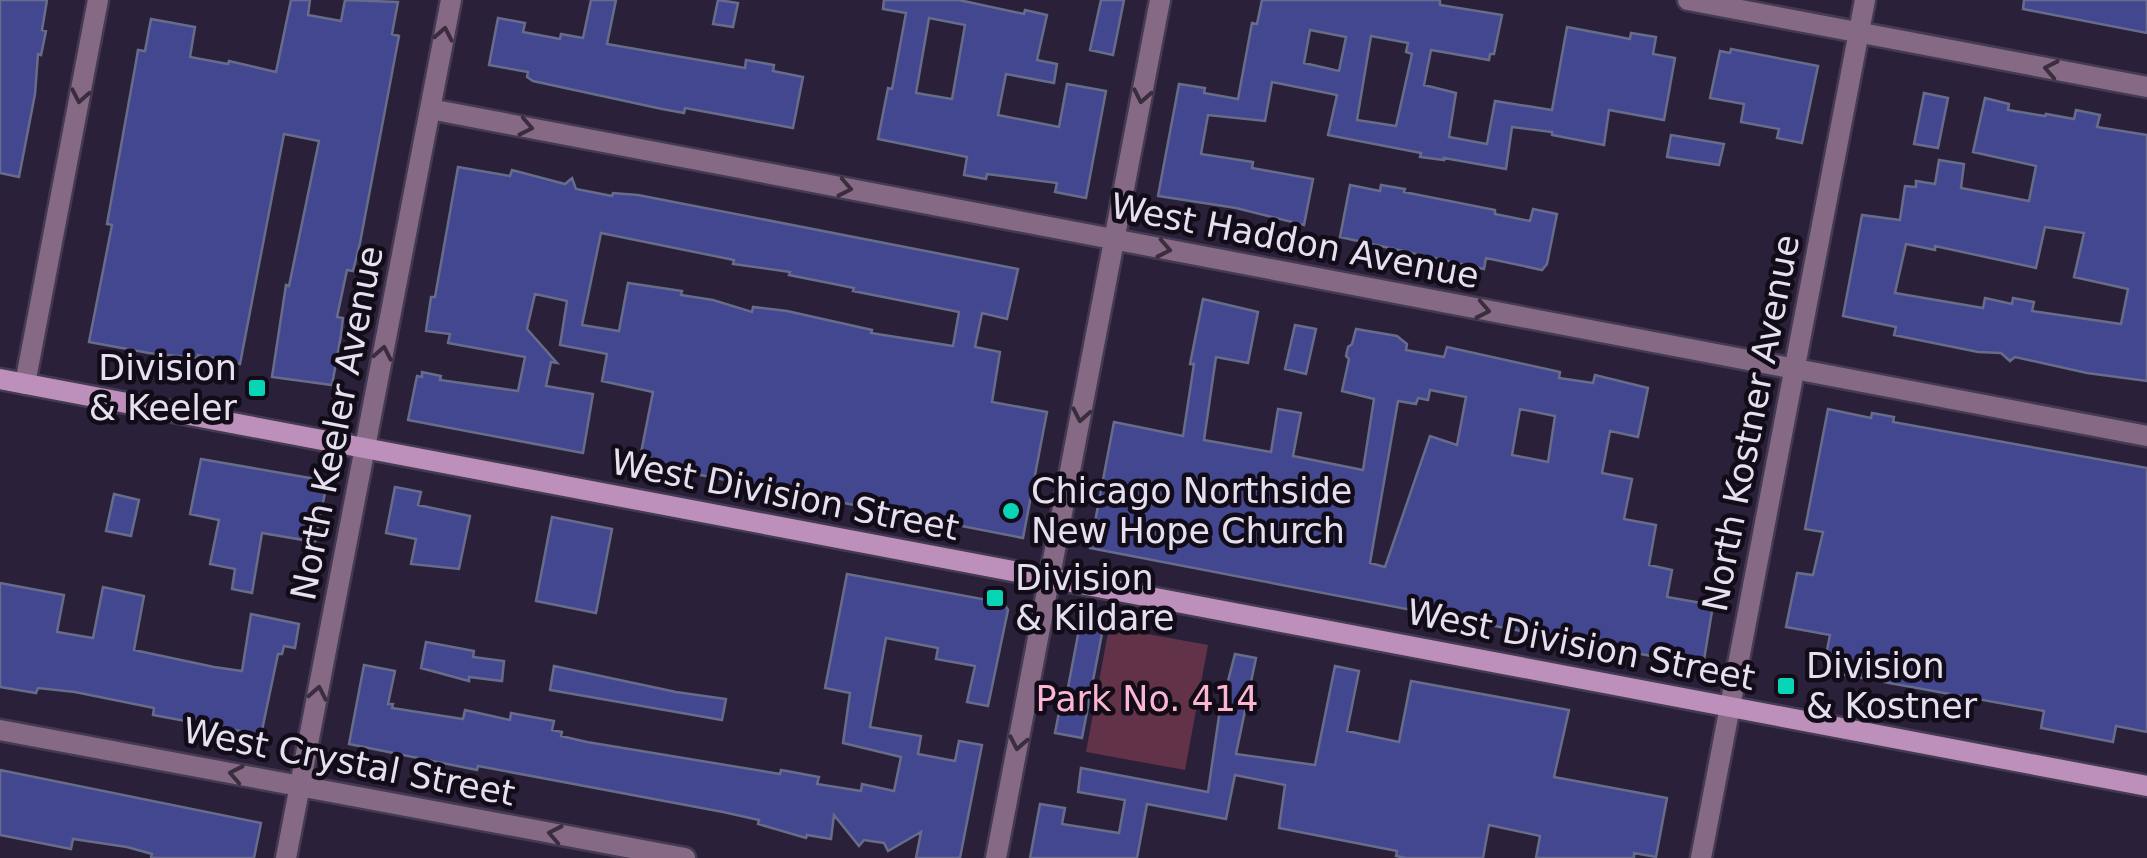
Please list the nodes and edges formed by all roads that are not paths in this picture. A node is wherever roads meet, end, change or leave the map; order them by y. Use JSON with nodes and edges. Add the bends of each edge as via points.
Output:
{"nodes":[{"id":1,"x":98,"y":0,"type":"edge"},
{"id":2,"x":451,"y":0,"type":"edge"},
{"id":3,"x":1160,"y":0,"type":"edge"},
{"id":4,"x":1688,"y":0,"type":"edge"},
{"id":5,"x":1864,"y":0,"type":"edge"},
{"id":6,"x":1858,"y":32,"type":"junction"},
{"id":7,"x":2147,"y":87,"type":"edge"},
{"id":8,"x":430,"y":109,"type":"junction"},
{"id":9,"x":1114,"y":240,"type":"junction"},
{"id":10,"x":1794,"y":369,"type":"junction"},
{"id":11,"x":0,"y":379,"type":"edge"},
{"id":12,"x":25,"y":384,"type":"junction"},
{"id":13,"x":2147,"y":436,"type":"edge"},
{"id":14,"x":365,"y":448,"type":"junction"},
{"id":15,"x":1050,"y":578,"type":"junction"},
{"id":16,"x":1730,"y":707,"type":"junction"},
{"id":17,"x":0,"y":730,"type":"edge"},
{"id":18,"x":300,"y":786,"type":"junction"},
{"id":19,"x":2147,"y":786,"type":"edge"},
{"id":20,"x":286,"y":858,"type":"edge"},
{"id":21,"x":686,"y":858,"type":"edge"},
{"id":22,"x":996,"y":858,"type":"edge"},
{"id":23,"x":1702,"y":858,"type":"edge"}],
"edges":[{"from":1,"to":12,"type":"street","one_way":true},
{"from":8,"to":2,"type":"street","name":"North Keeler Avenue","one_way":true},
{"from":3,"to":9,"type":"street","one_way":true},
{"from":4,"to":6,"type":"street"},
{"from":5,"to":6,"type":"street","name":"North Kostner Avenue"},
{"from":7,"to":6,"type":"street","one_way":true},
{"from":6,"to":10,"type":"street","name":"North Kostner Avenue"},
{"from":8,"to":9,"type":"street","name":"West Haddon Avenue","one_way":true},
{"from":14,"to":8,"type":"street","name":"North Keeler Avenue","one_way":true},
{"from":9,"to":10,"type":"street","name":"West Haddon Avenue","one_way":true},
{"from":9,"to":15,"type":"street","one_way":true},
{"from":10,"to":13,"type":"street","name":"West Haddon Avenue"},
{"from":10,"to":16,"type":"street","name":"North Kostner Avenue"},
{"from":11,"to":12,"type":"main road","name":"West Division Street"},
{"from":12,"to":14,"type":"main road","name":"West Division Street"},
{"from":14,"to":15,"type":"main road","name":"West Division Street"},
{"from":18,"to":14,"type":"street","name":"North Keeler Avenue","one_way":true},
{"from":15,"to":16,"type":"main road","name":"West Division Street"},
{"from":15,"to":22,"type":"street","one_way":true},
{"from":16,"to":19,"type":"main road","name":"West Division Street"},
{"from":16,"to":23,"type":"street","name":"North Kostner Avenue"},
{"from":18,"to":17,"type":"street","name":"West Crystal Street","one_way":true},
{"from":18,"to":20,"type":"street","name":"North Keeler Avenue"},
{"from":21,"to":18,"type":"street","name":"West Crystal Street","one_way":true}]}
